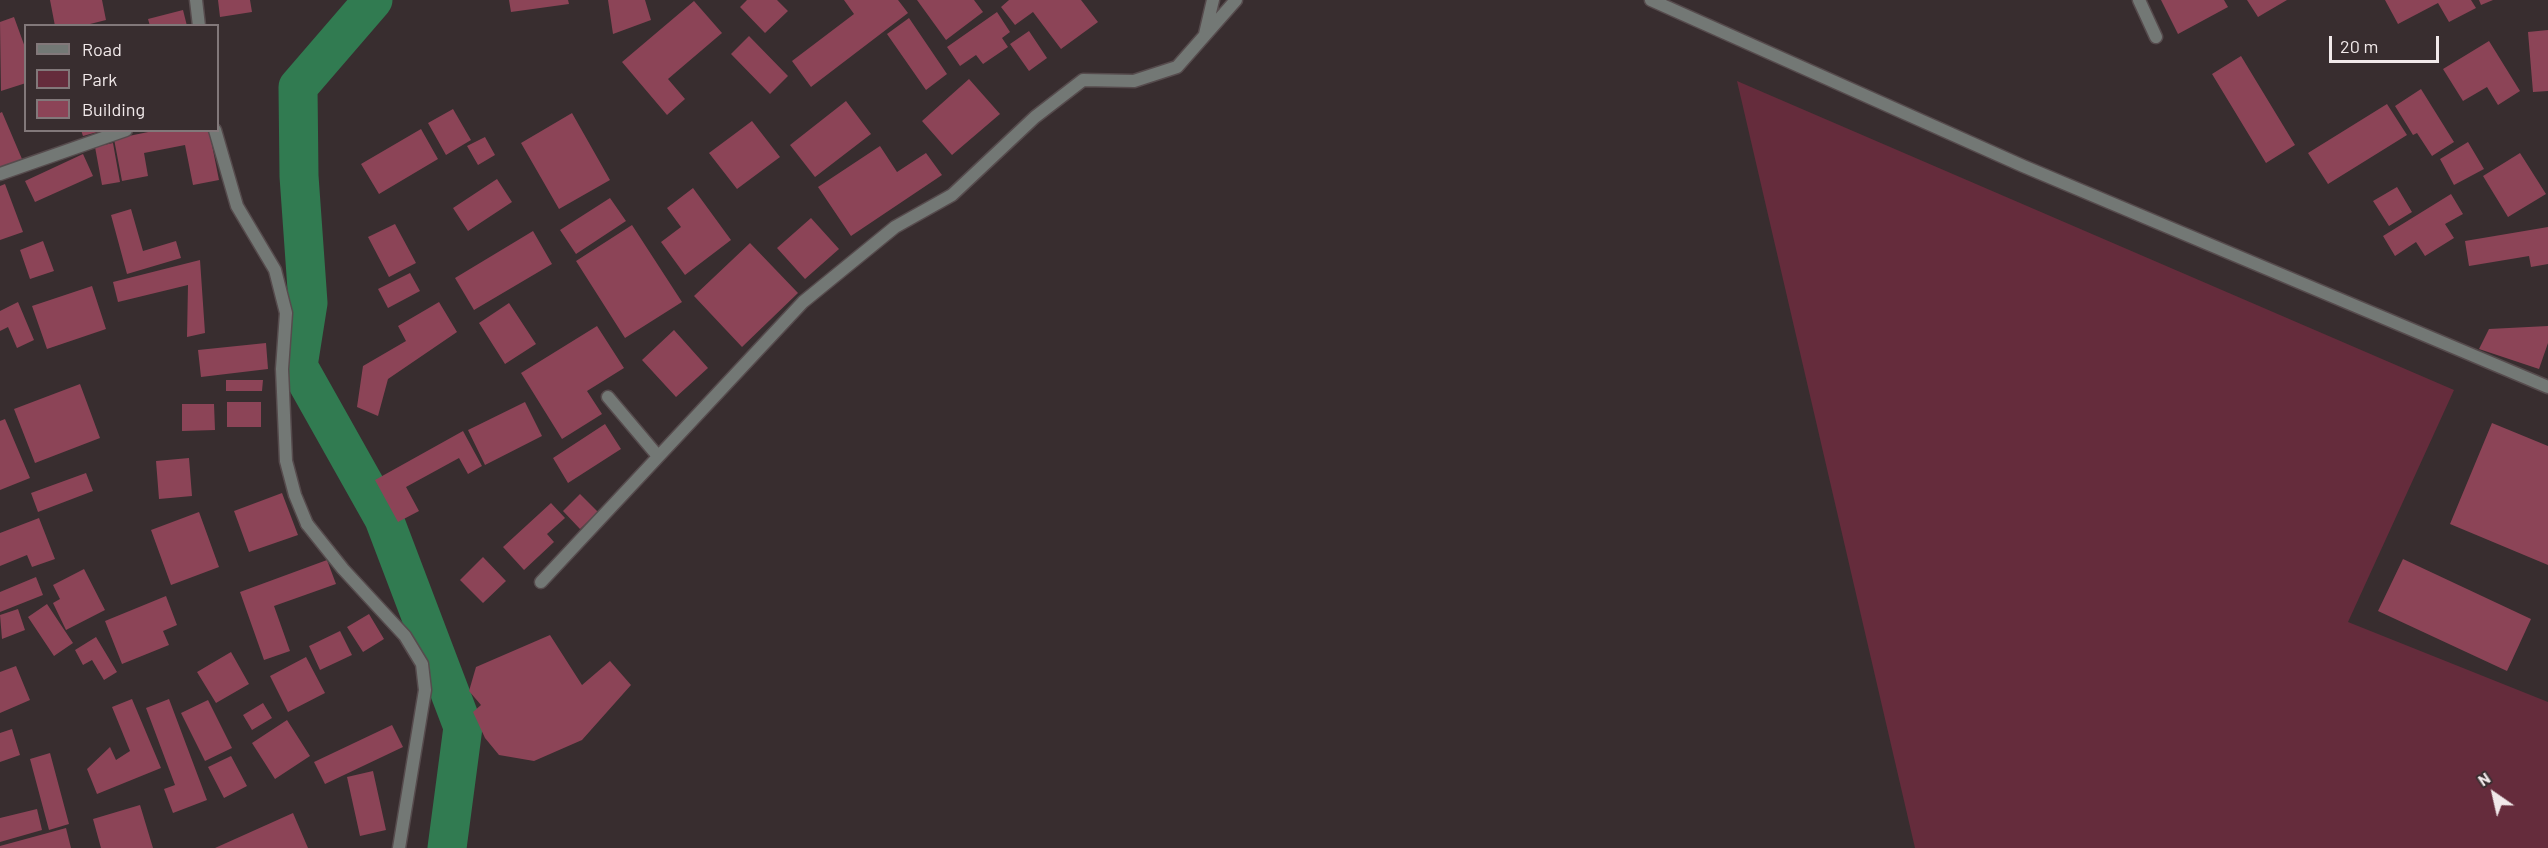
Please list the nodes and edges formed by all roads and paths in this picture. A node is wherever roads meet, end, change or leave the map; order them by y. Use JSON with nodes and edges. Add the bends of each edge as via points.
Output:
{"nodes":[{"id":1,"x":196,"y":0,"type":"edge"},
{"id":2,"x":1213,"y":0,"type":"edge"},
{"id":3,"x":1236,"y":0,"type":"edge"},
{"id":4,"x":1651,"y":0,"type":"edge"},
{"id":5,"x":2139,"y":0,"type":"edge"},
{"id":6,"x":199,"y":24,"type":"edge"},
{"id":7,"x":1204,"y":38,"type":"junction"},
{"id":8,"x":2156,"y":38,"type":"dead end"},
{"id":9,"x":120,"y":132,"type":"edge"},
{"id":10,"x":216,"y":132,"type":"edge"},
{"id":11,"x":0,"y":174,"type":"edge"},
{"id":12,"x":2548,"y":387,"type":"edge"},
{"id":13,"x":608,"y":397,"type":"dead end"},
{"id":14,"x":657,"y":455,"type":"junction"},
{"id":15,"x":541,"y":582,"type":"dead end"},
{"id":16,"x":399,"y":848,"type":"edge"}],
"edges":[{"from":1,"to":6,"type":"street"},
{"from":2,"to":7,"type":"street"},
{"from":3,"to":7,"type":"street"},
{"from":4,"to":12,"type":"street","via":[[2023,166]]},
{"from":5,"to":8,"type":"street"},
{"from":7,"to":14,"type":"street","via":[[1178,67],[1134,81],[1083,80],[952,195],[895,227],[803,302]]},
{"from":9,"to":11,"type":"street"},
{"from":10,"to":16,"type":"street","via":[[237,206],[275,270],[286,314],[282,369],[286,461],[295,495],[307,524],[405,636],[423,664],[425,690]]},
{"from":13,"to":14,"type":"street"},
{"from":14,"to":15,"type":"street"}]}
